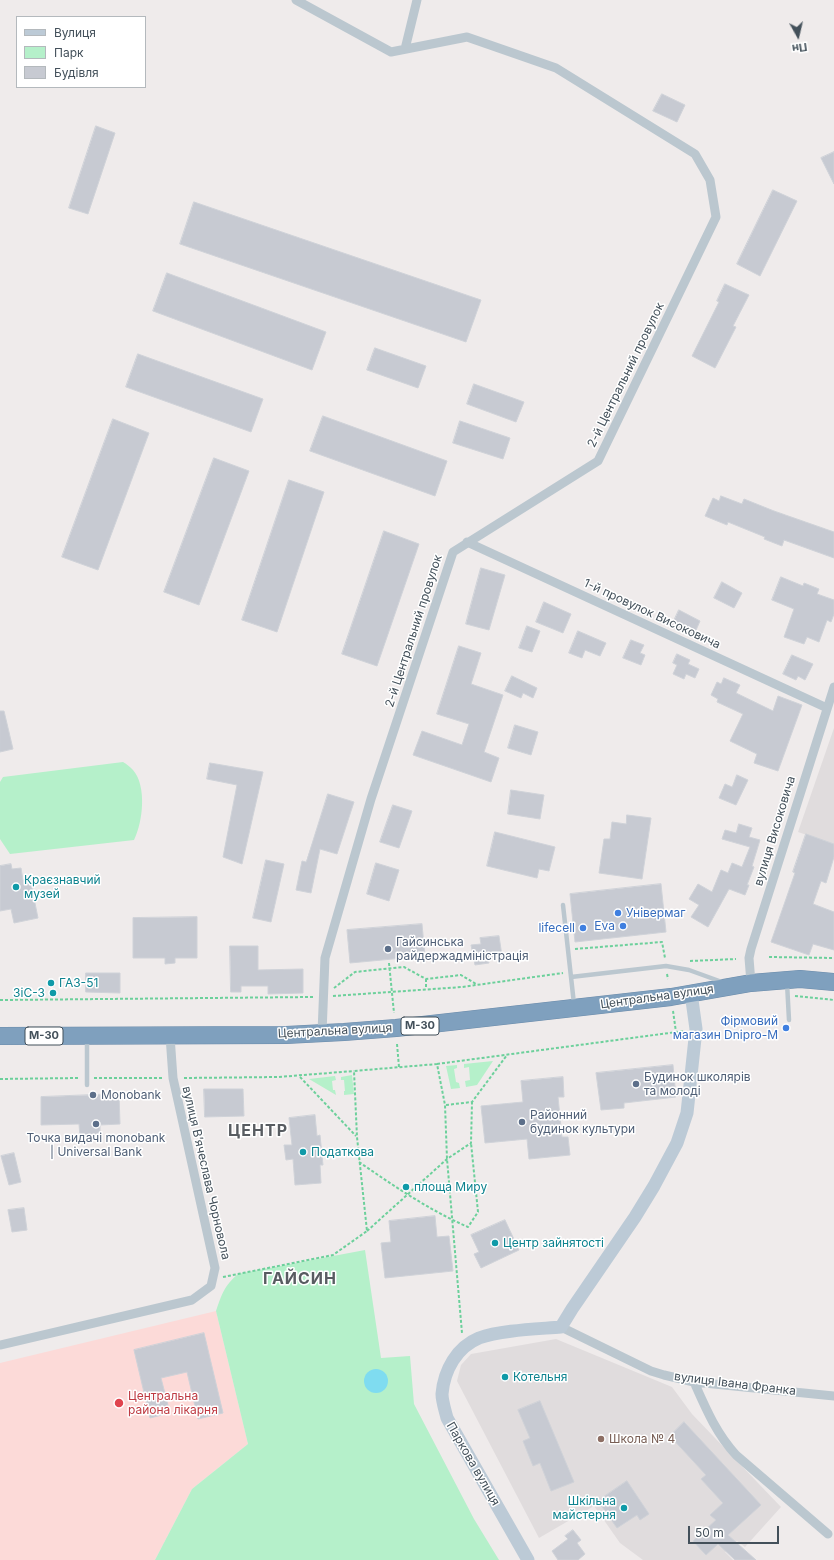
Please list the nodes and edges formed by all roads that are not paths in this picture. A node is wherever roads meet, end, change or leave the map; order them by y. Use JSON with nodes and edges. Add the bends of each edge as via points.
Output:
{"nodes":[{"id":1,"x":296,"y":0,"type":"edge"},
{"id":2,"x":417,"y":0,"type":"edge"},
{"id":3,"x":405,"y":49,"type":"junction"},
{"id":4,"x":467,"y":542,"type":"junction"},
{"id":5,"x":834,"y":687,"type":"edge"},
{"id":6,"x":827,"y":708,"type":"junction"},
{"id":7,"x":563,"y":905,"type":"dead end"},
{"id":8,"x":571,"y":974,"type":"junction"},
{"id":9,"x":834,"y":982,"type":"edge"},
{"id":10,"x":750,"y":984,"type":"junction"},
{"id":11,"x":733,"y":986,"type":"junction"},
{"id":12,"x":787,"y":988,"type":"junction"},
{"id":13,"x":691,"y":994,"type":"junction"},
{"id":14,"x":575,"y":1008,"type":"junction"},
{"id":15,"x":789,"y":1020,"type":"dead end"},
{"id":16,"x":322,"y":1033,"type":"junction"},
{"id":17,"x":0,"y":1036,"type":"edge"},
{"id":18,"x":87,"y":1036,"type":"junction"},
{"id":19,"x":170,"y":1036,"type":"junction"},
{"id":20,"x":87,"y":1085,"type":"dead end"},
{"id":21,"x":561,"y":1327,"type":"junction"},
{"id":22,"x":0,"y":1345,"type":"edge"},
{"id":23,"x":694,"y":1382,"type":"junction"},
{"id":24,"x":834,"y":1396,"type":"edge"},
{"id":25,"x":828,"y":1534,"type":"dead end"},
{"id":26,"x":528,"y":1560,"type":"edge"}],
"edges":[{"from":1,"to":3,"type":"street","name":"2-й Центральний провулок","via":[[391,52]]},
{"from":2,"to":3,"type":"street"},
{"from":3,"to":4,"type":"street","name":"2-й Центральний провулок","via":[[467,36],[556,68],[695,154],[710,180],[716,218],[598,461]]},
{"from":4,"to":6,"type":"street","name":"1-й провулок Високовича"},
{"from":4,"to":16,"type":"street","name":"2-й Центральний провулок","via":[[453,552],[371,799],[325,958],[328,997]]},
{"from":5,"to":6,"type":"street","name":"вулиця Високовича"},
{"from":6,"to":10,"type":"street","name":"вулиця Високовича","via":[[751,949]]},
{"from":7,"to":8,"type":"lane"},
{"from":8,"to":11,"type":"lane","via":[[666,966],[689,970]]},
{"from":8,"to":14,"type":"lane"},
{"from":9,"to":12,"type":"highway","name":"Центральна вулиця","number":"М-30","via":[[800,979]]},
{"from":10,"to":11,"type":"highway","name":"Центральна вулиця","number":"М-30"},
{"from":10,"to":12,"type":"highway","name":"Центральна вулиця","number":"М-30"},
{"from":11,"to":13,"type":"highway","name":"Центральна вулиця","number":"М-30"},
{"from":12,"to":15,"type":"lane"},
{"from":13,"to":14,"type":"highway","name":"Центральна вулиця","number":"М-30"},
{"from":13,"to":21,"type":"street","via":[[696,1029],[687,1113],[677,1143],[639,1211]]},
{"from":14,"to":16,"type":"highway","name":"Центральна вулиця","number":"М-30","via":[[396,1028]]},
{"from":16,"to":19,"type":"highway","name":"Центральна вулиця","number":"М-30"},
{"from":17,"to":18,"type":"highway","name":"Центральна вулиця","number":"М-30"},
{"from":18,"to":19,"type":"highway","name":"Центральна вулиця","number":"М-30"},
{"from":18,"to":20,"type":"lane"},
{"from":19,"to":22,"type":"street","name":"вулиця Вʼячеслава Чорновола","via":[[173,1078],[215,1268],[211,1286],[192,1300]]},
{"from":21,"to":23,"type":"street","name":"вулиця Івана Франка","via":[[651,1371]]},
{"from":21,"to":26,"type":"street","name":"Паркова вулиця","via":[[479,1338],[454,1357],[445,1375],[442,1395],[447,1418]]},
{"from":23,"to":24,"type":"street","name":"вулиця Івана Франка"},
{"from":23,"to":25,"type":"street","via":[[715,1428],[736,1455]]}]}
